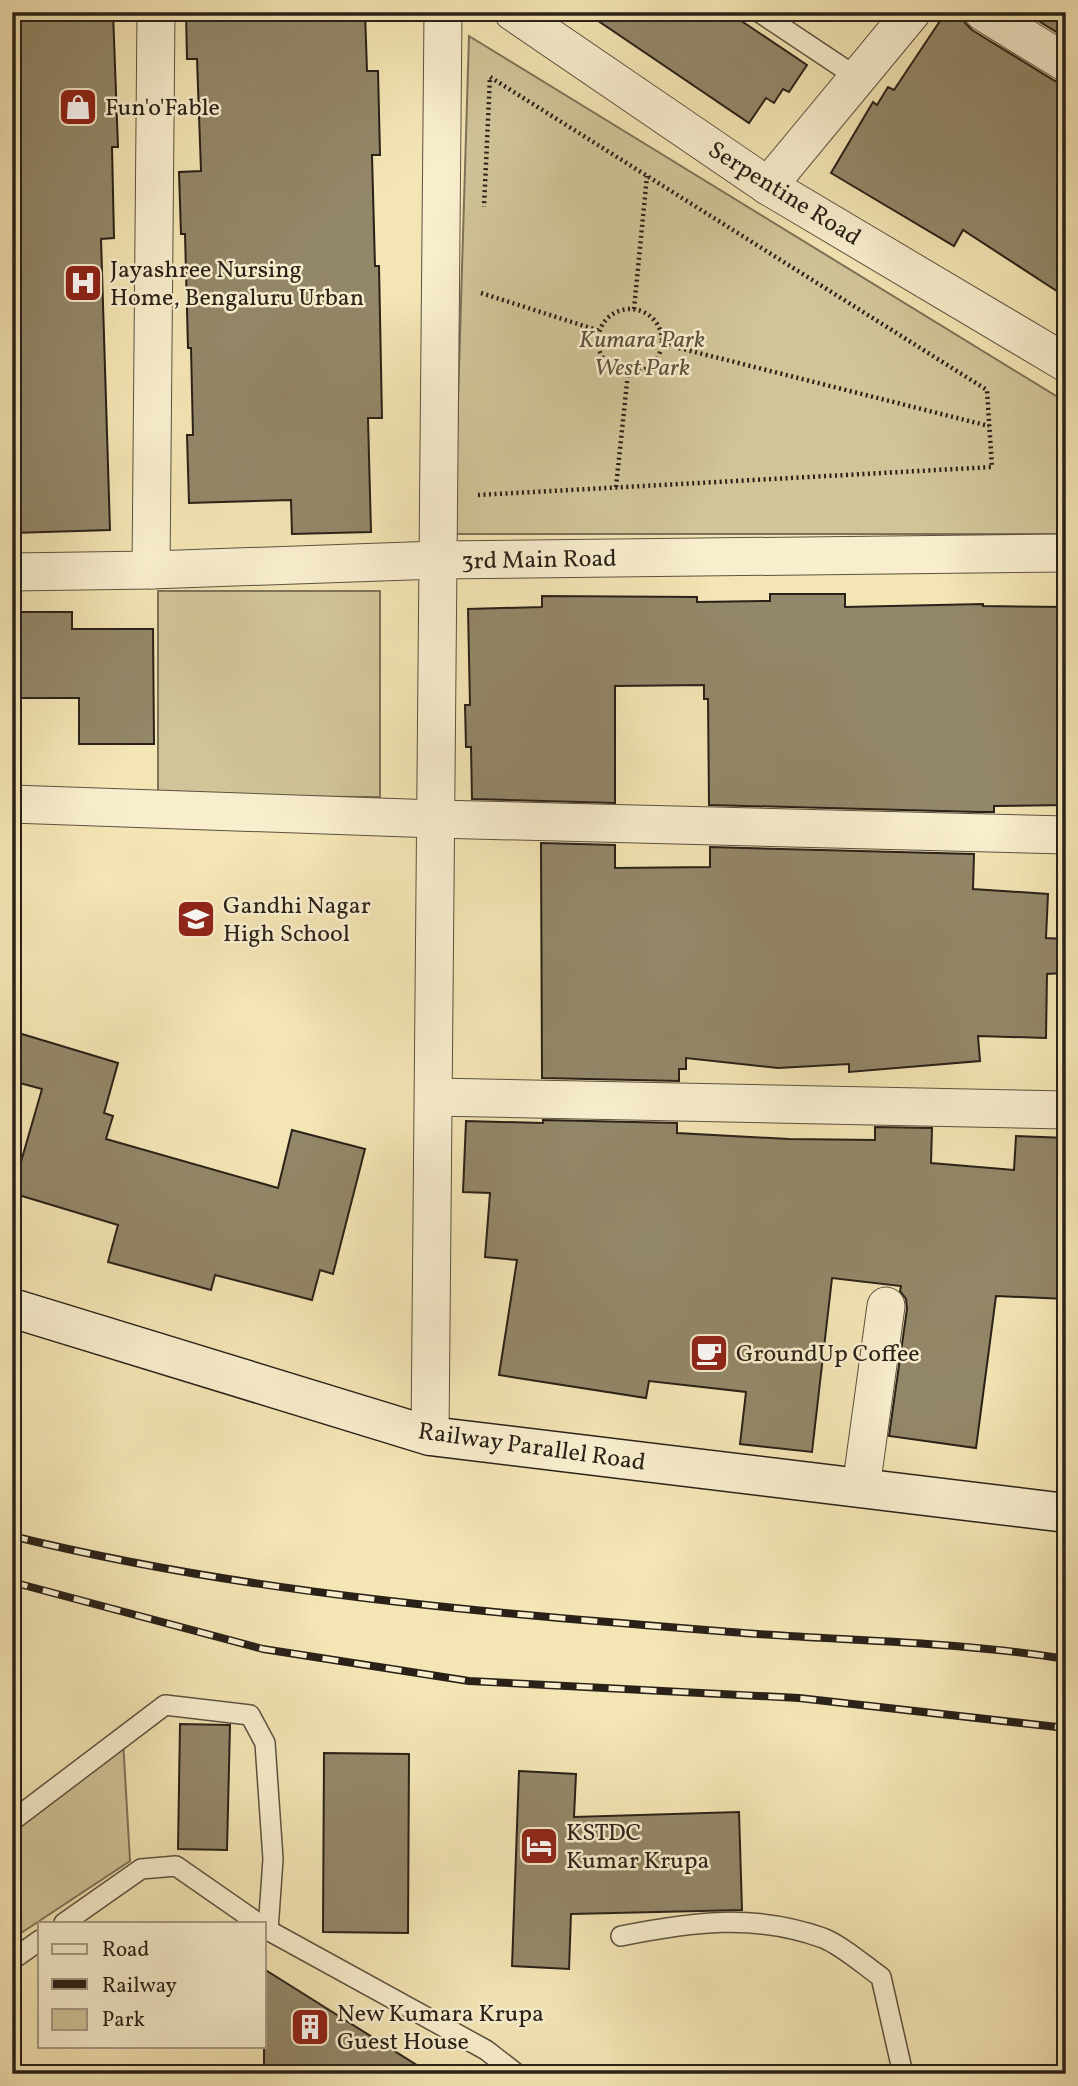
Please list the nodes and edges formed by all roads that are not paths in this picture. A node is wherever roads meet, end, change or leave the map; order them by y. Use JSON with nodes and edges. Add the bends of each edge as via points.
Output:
{"nodes":[{"id":1,"x":156,"y":12,"type":"edge"},
{"id":2,"x":443,"y":12,"type":"edge"},
{"id":3,"x":513,"y":12,"type":"edge"},
{"id":4,"x":758,"y":12,"type":"edge"},
{"id":5,"x":983,"y":12,"type":"edge"},
{"id":6,"x":909,"y":14,"type":"edge"},
{"id":7,"x":1066,"y":63,"type":"edge"},
{"id":8,"x":858,"y":78,"type":"junction"},
{"id":9,"x":768,"y":186,"type":"junction"},
{"id":10,"x":1066,"y":363,"type":"edge"},
{"id":11,"x":1066,"y":553,"type":"edge"},
{"id":12,"x":438,"y":559,"type":"junction"},
{"id":13,"x":151,"y":570,"type":"junction"},
{"id":14,"x":12,"y":572,"type":"edge"},
{"id":15,"x":12,"y":804,"type":"edge"},
{"id":16,"x":436,"y":819,"type":"junction"},
{"id":17,"x":1066,"y":835,"type":"edge"},
{"id":18,"x":434,"y":1097,"type":"junction"},
{"id":19,"x":1066,"y":1110,"type":"edge"},
{"id":20,"x":886,"y":1306,"type":"dead end"},
{"id":21,"x":12,"y":1308,"type":"edge"},
{"id":22,"x":430,"y":1436,"type":"junction"},
{"id":23,"x":860,"y":1488,"type":"junction"},
{"id":24,"x":1066,"y":1513,"type":"edge"},
{"id":25,"x":12,"y":1821,"type":"edge"},
{"id":26,"x":65,"y":1922,"type":"edge"},
{"id":27,"x":257,"y":1922,"type":"edge"},
{"id":28,"x":265,"y":1922,"type":"edge"},
{"id":29,"x":266,"y":1928,"type":"edge"},
{"id":30,"x":621,"y":1936,"type":"dead end"},
{"id":31,"x":38,"y":1941,"type":"edge"},
{"id":32,"x":12,"y":1960,"type":"edge"},
{"id":33,"x":517,"y":2074,"type":"edge"},
{"id":34,"x":903,"y":2074,"type":"edge"}],
"edges":[{"from":1,"to":13,"type":"street"},
{"from":2,"to":12,"type":"street"},
{"from":3,"to":9,"type":"street","name":"Serpentine Road"},
{"from":4,"to":8,"type":"lane"},
{"from":5,"to":7,"type":"street"},
{"from":6,"to":8,"type":"street"},
{"from":8,"to":9,"type":"street"},
{"from":9,"to":10,"type":"street","name":"Serpentine Road"},
{"from":11,"to":12,"type":"street","name":"3rd Main Road"},
{"from":12,"to":13,"type":"street","name":"3rd Main Road"},
{"from":12,"to":16,"type":"street"},
{"from":13,"to":14,"type":"street","name":"3rd Main Road"},
{"from":15,"to":16,"type":"street"},
{"from":16,"to":17,"type":"street"},
{"from":16,"to":18,"type":"street"},
{"from":18,"to":19,"type":"street"},
{"from":18,"to":22,"type":"street"},
{"from":20,"to":23,"type":"street"},
{"from":21,"to":22,"type":"street","name":"Railway Parallel Road"},
{"from":22,"to":23,"type":"street","name":"Railway Parallel Road"},
{"from":23,"to":24,"type":"street","name":"Railway Parallel Road"},
{"from":25,"to":28,"type":"lane","via":[[166,1705],[250,1715],[265,1743],[273,1859]]},
{"from":26,"to":27,"type":"lane","via":[[141,1869],[176,1866]]},
{"from":29,"to":33,"type":"lane","via":[[486,2050]]},
{"from":30,"to":34,"type":"lane","via":[[683,1924],[758,1922],[825,1938],[881,1977]]},
{"from":31,"to":32,"type":"lane"}]}
